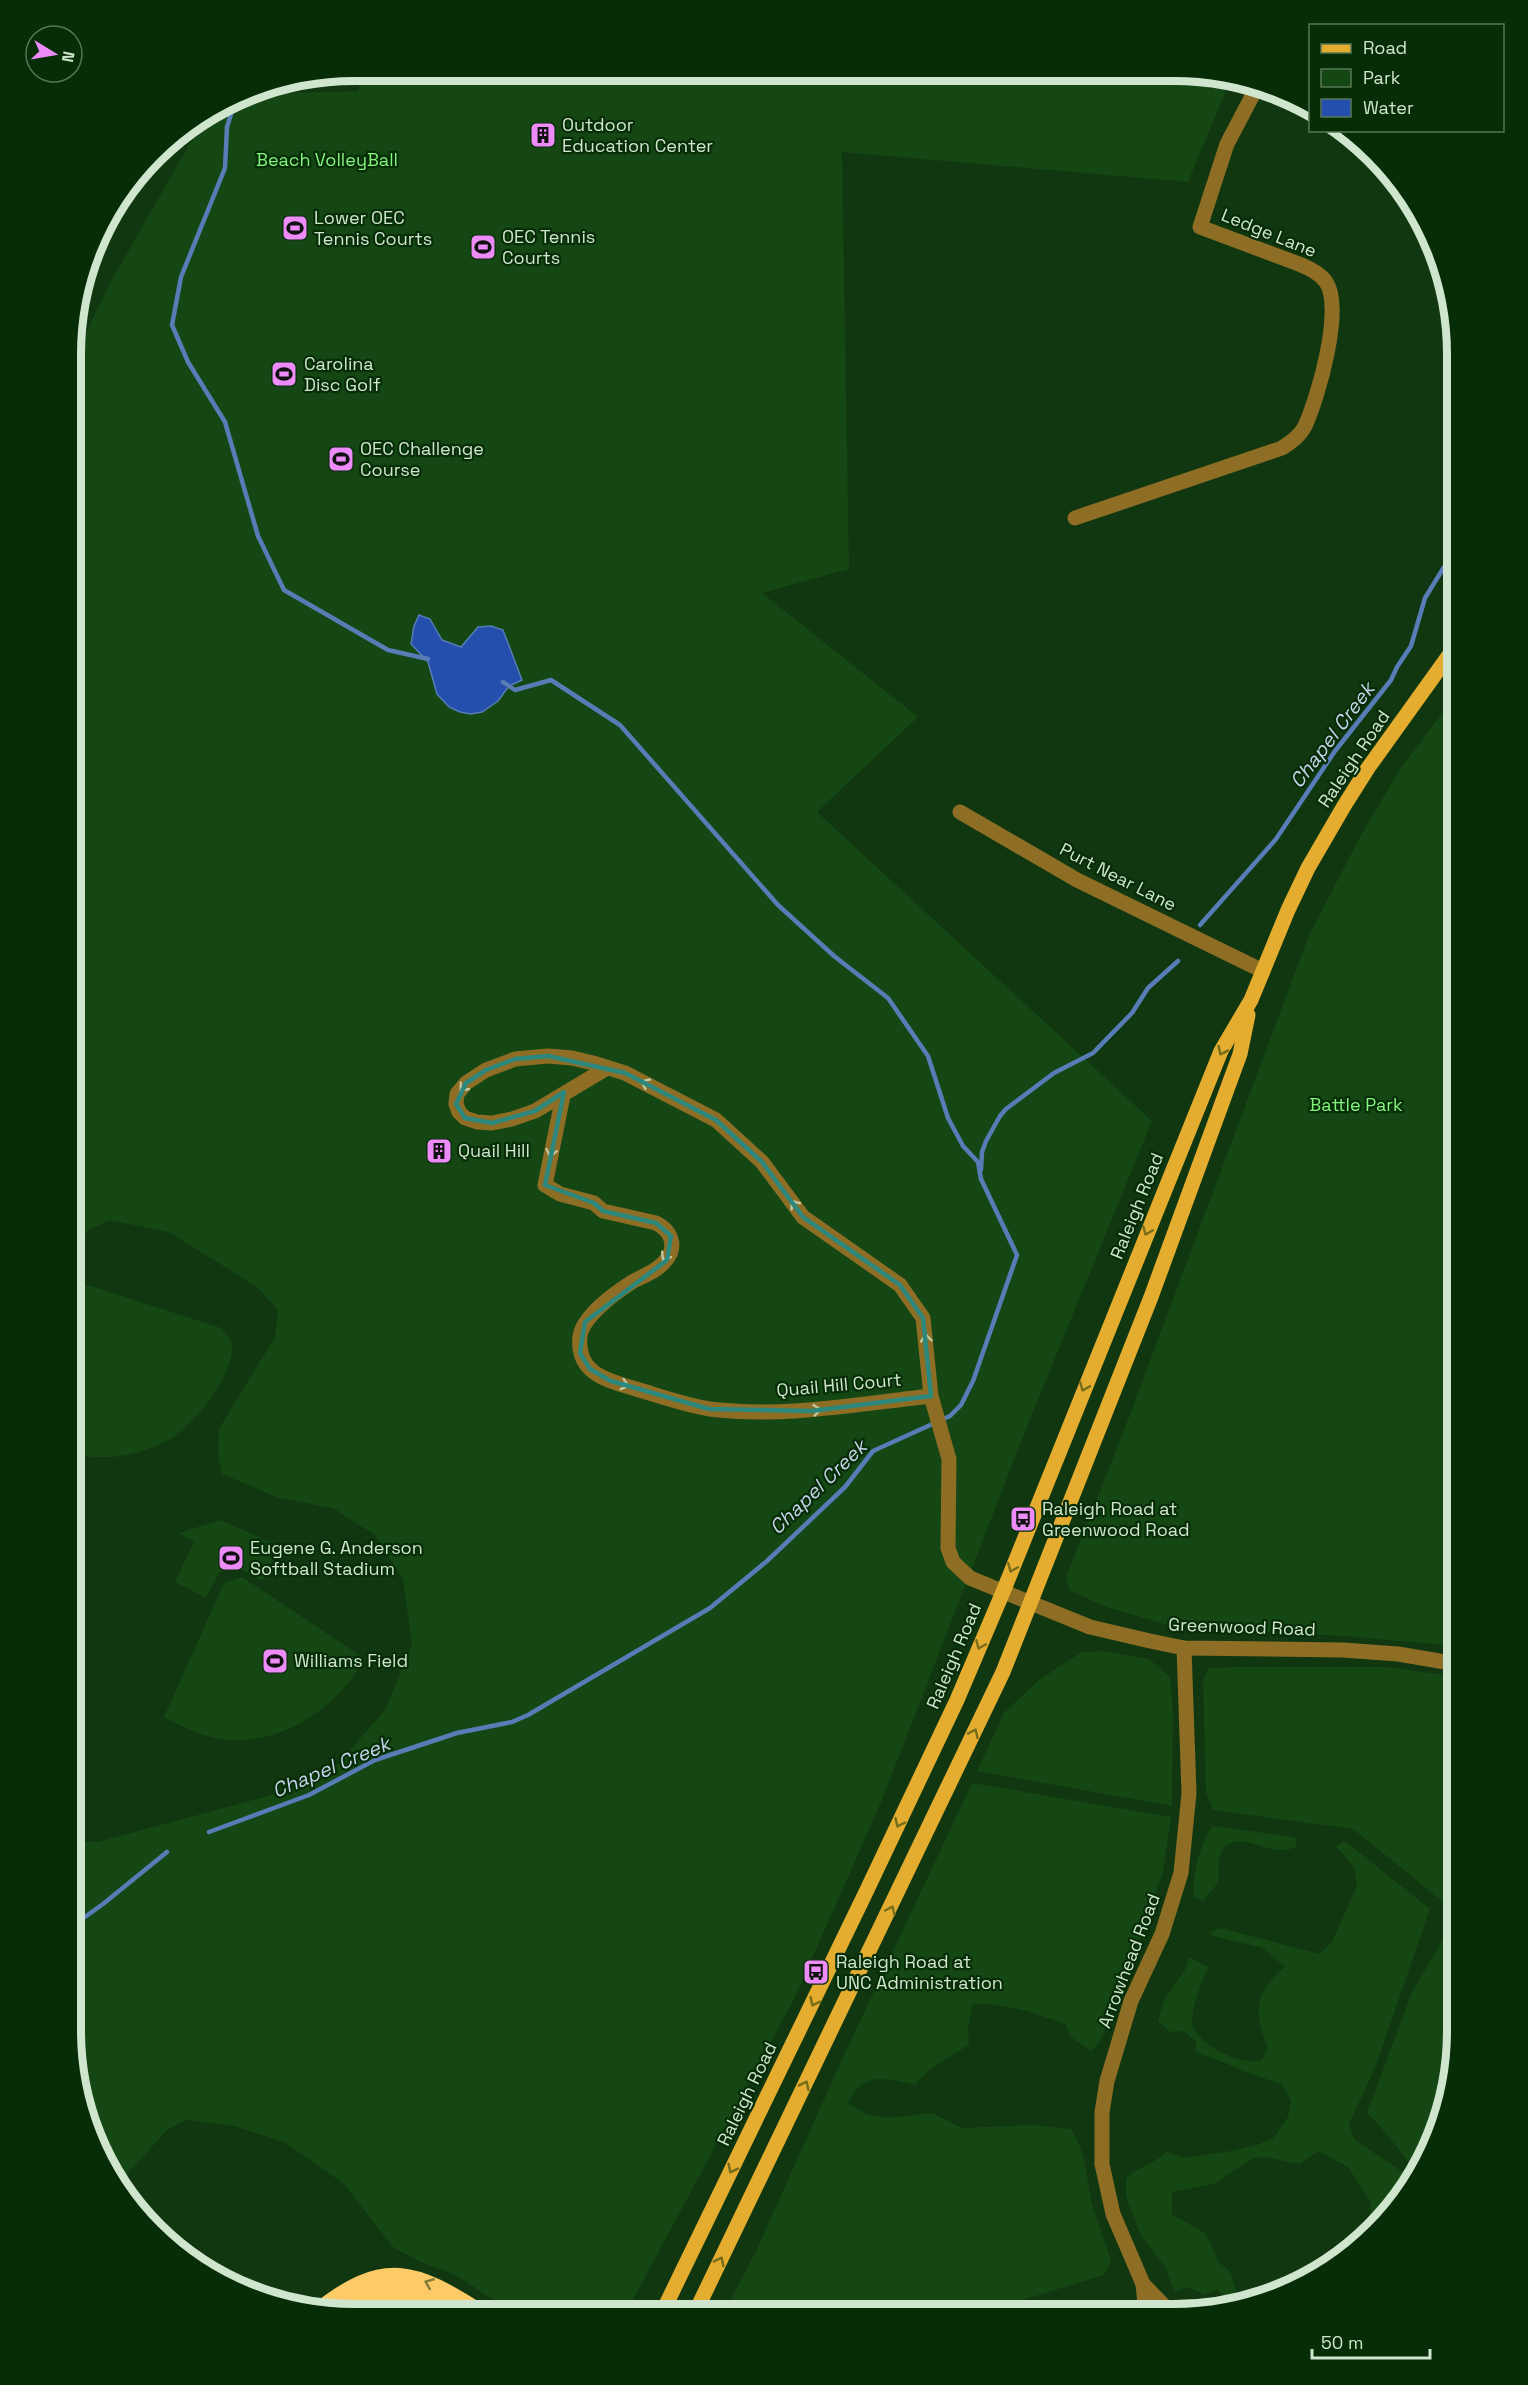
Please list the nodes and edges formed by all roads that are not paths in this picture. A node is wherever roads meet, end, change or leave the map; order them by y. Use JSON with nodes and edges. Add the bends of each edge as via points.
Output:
{"nodes":[{"id":1,"x":1254,"y":93,"type":"edge"},
{"id":2,"x":1076,"y":519,"type":"dead end"},
{"id":3,"x":1447,"y":658,"type":"edge"},
{"id":4,"x":960,"y":812,"type":"dead end"},
{"id":5,"x":1263,"y":971,"type":"junction"},
{"id":6,"x":1251,"y":1000,"type":"junction"},
{"id":7,"x":607,"y":1068,"type":"junction"},
{"id":8,"x":563,"y":1096,"type":"junction"},
{"id":9,"x":932,"y":1396,"type":"junction"},
{"id":10,"x":1003,"y":1592,"type":"junction"},
{"id":11,"x":1031,"y":1603,"type":"junction"},
{"id":12,"x":1184,"y":1648,"type":"junction"},
{"id":13,"x":1447,"y":1662,"type":"edge"},
{"id":14,"x":1143,"y":2284,"type":"junction"},
{"id":15,"x":330,"y":2303,"type":"edge"},
{"id":16,"x":350,"y":2304,"type":"edge"},
{"id":17,"x":436,"y":2304,"type":"edge"},
{"id":18,"x":465,"y":2304,"type":"edge"},
{"id":19,"x":666,"y":2304,"type":"edge"},
{"id":20,"x":699,"y":2304,"type":"edge"},
{"id":21,"x":1145,"y":2304,"type":"edge"},
{"id":22,"x":1162,"y":2304,"type":"edge"}],
"edges":[{"from":1,"to":2,"type":"street","name":"Ledge Lane","via":[[1227,144],[1200,227],[1314,270],[1326,282],[1333,300],[1332,323],[1319,384],[1304,427],[1282,448]]},
{"from":3,"to":5,"type":"main road","name":"Raleigh Road","via":[[1344,806],[1308,868]]},
{"from":4,"to":5,"type":"street","name":"Purt Near Lane","via":[[1077,880]]},
{"from":5,"to":6,"type":"main road","name":"Raleigh Road"},
{"from":6,"to":10,"type":"main road","name":"Raleigh Road","one_way":true,"via":[[1221,1051]]},
{"from":6,"to":11,"type":"main road","name":"Raleigh Road","via":[[1240,1054],[1208,1142]]},
{"from":7,"to":8,"type":"street"},
{"from":7,"to":8,"type":"street","one_way":true,"via":[[572,1058],[515,1059],[466,1083],[457,1094],[456,1104],[465,1118],[492,1123],[535,1111]]},
{"from":9,"to":7,"type":"street","one_way":true,"via":[[923,1318],[900,1285],[804,1216],[762,1162],[716,1120]]},
{"from":8,"to":9,"type":"street","name":"Quail Hill Court","one_way":true,"via":[[545,1185],[560,1194],[594,1203],[603,1211],[656,1223],[671,1236],[672,1245],[667,1260],[611,1298],[585,1322],[580,1337],[585,1365],[611,1381],[709,1409],[811,1411]]},
{"from":9,"to":10,"type":"street","via":[[949,1459],[949,1554],[958,1569],[970,1578]]},
{"from":10,"to":11,"type":"street","name":"Greenwood Road"},
{"from":10,"to":19,"type":"main road","name":"Raleigh Road","one_way":true,"via":[[866,1893]]},
{"from":11,"to":12,"type":"street","name":"Greenwood Road","via":[[1090,1627]]},
{"from":20,"to":11,"type":"main road","name":"Raleigh Road","one_way":true,"via":[[968,1746]]},
{"from":12,"to":13,"type":"street","name":"Greenwood Road","via":[[1343,1650]]},
{"from":12,"to":14,"type":"street","name":"Arrowhead Road","via":[[1189,1793],[1181,1873],[1162,1934],[1131,2001],[1102,2112],[1102,2164],[1113,2214]]},
{"from":14,"to":21,"type":"street","name":"Arrowhead Road"},
{"from":14,"to":22,"type":"street"},
{"from":18,"to":15,"type":"highway","one_way":true,"via":[[427,2282],[391,2277],[358,2284]]},
{"from":16,"to":17,"type":"highway","via":[[370,2294],[395,2291],[418,2294]]}]}
